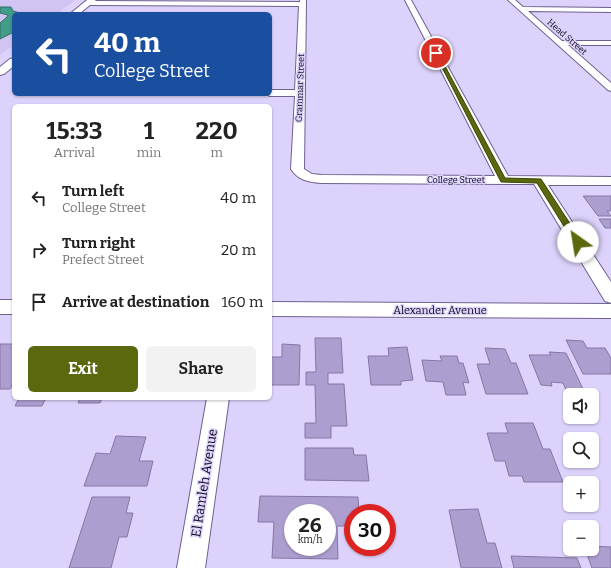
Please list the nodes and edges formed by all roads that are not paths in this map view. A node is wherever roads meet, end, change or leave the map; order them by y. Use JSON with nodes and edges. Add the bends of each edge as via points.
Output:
{"nodes":[{"id":1,"x":408,"y":0,"type":"edge"},
{"id":2,"x":511,"y":0,"type":"edge"},
{"id":3,"x":90,"y":1,"type":"edge"},
{"id":4,"x":303,"y":2,"type":"edge"},
{"id":5,"x":199,"y":4,"type":"edge"},
{"id":6,"x":521,"y":10,"type":"junction"},
{"id":7,"x":611,"y":10,"type":"edge"},
{"id":8,"x":76,"y":12,"type":"edge"},
{"id":9,"x":559,"y":43,"type":"junction"},
{"id":10,"x":611,"y":43,"type":"edge"},
{"id":11,"x":12,"y":63,"type":"edge"},
{"id":12,"x":0,"y":72,"type":"edge"},
{"id":13,"x":611,"y":88,"type":"edge"},
{"id":14,"x":272,"y":93,"type":"edge"},
{"id":15,"x":300,"y":93,"type":"junction"},
{"id":16,"x":302,"y":175,"type":"joint"},
{"id":17,"x":503,"y":180,"type":"junction"},
{"id":18,"x":539,"y":180,"type":"junction"},
{"id":19,"x":611,"y":181,"type":"edge"},
{"id":20,"x":611,"y":296,"type":"edge"},
{"id":21,"x":0,"y":306,"type":"edge"},
{"id":22,"x":12,"y":307,"type":"edge"},
{"id":23,"x":272,"y":309,"type":"edge"},
{"id":24,"x":611,"y":312,"type":"edge"},
{"id":25,"x":218,"y":400,"type":"edge"},
{"id":26,"x":191,"y":568,"type":"edge"}],
"edges":[{"from":1,"to":17,"type":"street"},
{"from":2,"to":6,"type":"street","name":"Head Street"},
{"from":3,"to":5,"type":"street"},
{"from":3,"to":8,"type":"street"},
{"from":4,"to":5,"type":"street"},
{"from":4,"to":15,"type":"street","name":"Grammar Street"},
{"from":6,"to":7,"type":"street"},
{"from":6,"to":9,"type":"street","name":"Head Street"},
{"from":9,"to":10,"type":"street"},
{"from":9,"to":13,"type":"street","name":"Head Street"},
{"from":11,"to":12,"type":"street"},
{"from":14,"to":15,"type":"street"},
{"from":15,"to":16,"type":"street","name":"Grammar Street","via":[[297,169]]},
{"from":16,"to":17,"type":"street","name":"College Street","via":[[321,179]]},
{"from":17,"to":18,"type":"street","name":"College Street"},
{"from":18,"to":19,"type":"street","name":"College Street"},
{"from":18,"to":20,"type":"street"},
{"from":21,"to":22,"type":"street"},
{"from":23,"to":24,"type":"street","name":"Alexander Avenue"},
{"from":25,"to":26,"type":"street","name":"El Ramleh Avenue"}]}
